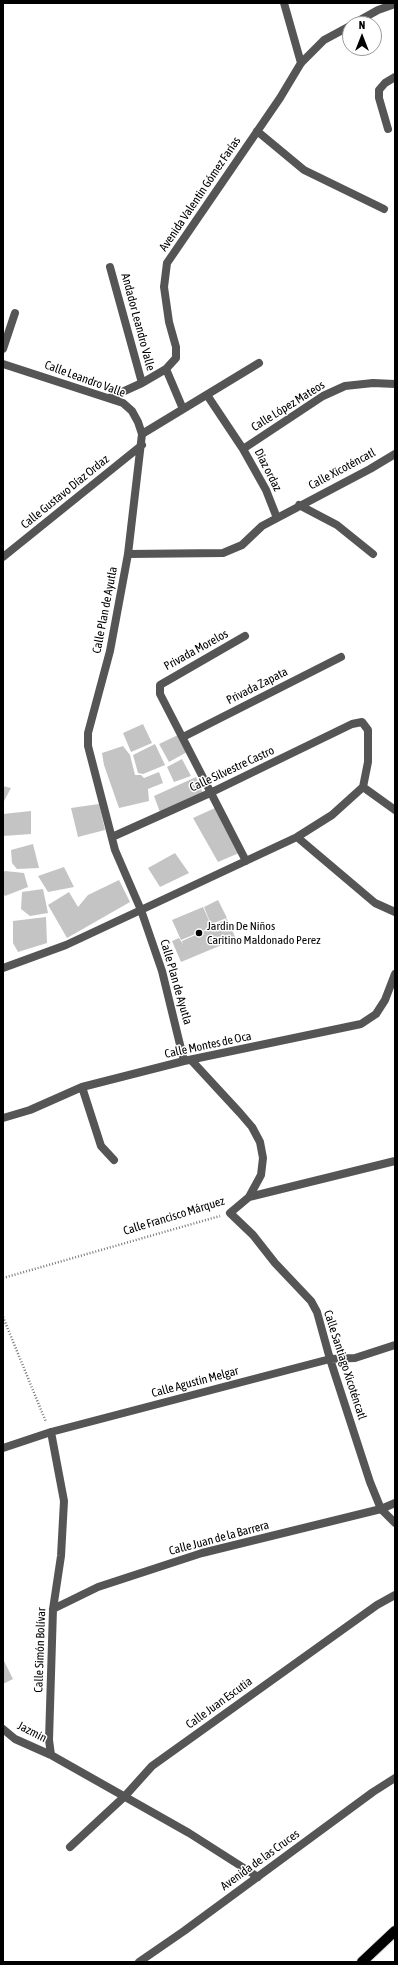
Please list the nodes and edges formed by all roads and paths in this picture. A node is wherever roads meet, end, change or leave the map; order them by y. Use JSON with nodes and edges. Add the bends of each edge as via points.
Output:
{"nodes":[{"id":1,"x":284,"y":3,"type":"edge"},
{"id":2,"x":395,"y":4,"type":"edge"},
{"id":3,"x":367,"y":16,"type":"edge"},
{"id":4,"x":342,"y":30,"type":"edge"},
{"id":5,"x":301,"y":62,"type":"junction"},
{"id":6,"x":395,"y":77,"type":"edge"},
{"id":7,"x":388,"y":129,"type":"dead end"},
{"id":8,"x":257,"y":131,"type":"junction"},
{"id":9,"x":384,"y":209,"type":"dead end"},
{"id":10,"x":110,"y":267,"type":"dead end"},
{"id":11,"x":15,"y":312,"type":"dead end"},
{"id":12,"x":3,"y":349,"type":"edge"},
{"id":13,"x":259,"y":363,"type":"dead end"},
{"id":14,"x":3,"y":364,"type":"edge"},
{"id":15,"x":166,"y":369,"type":"junction"},
{"id":16,"x":142,"y":383,"type":"junction"},
{"id":17,"x":395,"y":384,"type":"edge"},
{"id":18,"x":207,"y":394,"type":"junction"},
{"id":19,"x":109,"y":398,"type":"junction"},
{"id":20,"x":183,"y":409,"type":"junction"},
{"id":21,"x":142,"y":434,"type":"junction"},
{"id":22,"x":142,"y":445,"type":"junction"},
{"id":23,"x":244,"y":449,"type":"junction"},
{"id":24,"x":395,"y":454,"type":"edge"},
{"id":25,"x":300,"y":505,"type":"junction"},
{"id":26,"x":277,"y":518,"type":"junction"},
{"id":27,"x":128,"y":554,"type":"junction"},
{"id":28,"x":373,"y":554,"type":"dead end"},
{"id":29,"x":3,"y":557,"type":"edge"},
{"id":30,"x":245,"y":636,"type":"dead end"},
{"id":31,"x":341,"y":657,"type":"dead end"},
{"id":32,"x":183,"y":737,"type":"junction"},
{"id":33,"x":363,"y":787,"type":"junction"},
{"id":34,"x":210,"y":793,"type":"junction"},
{"id":35,"x":395,"y":810,"type":"edge"},
{"id":36,"x":112,"y":837,"type":"junction"},
{"id":37,"x":297,"y":837,"type":"junction"},
{"id":38,"x":246,"y":861,"type":"junction"},
{"id":39,"x":141,"y":910,"type":"junction"},
{"id":40,"x":395,"y":912,"type":"edge"},
{"id":41,"x":3,"y":968,"type":"edge"},
{"id":42,"x":395,"y":974,"type":"edge"},
{"id":43,"x":188,"y":1061,"type":"junction"},
{"id":44,"x":82,"y":1087,"type":"junction"},
{"id":45,"x":3,"y":1118,"type":"edge"},
{"id":46,"x":114,"y":1160,"type":"dead end"},
{"id":47,"x":395,"y":1161,"type":"edge"},
{"id":48,"x":249,"y":1197,"type":"junction"},
{"id":49,"x":230,"y":1213,"type":"junction"},
{"id":50,"x":3,"y":1278,"type":"edge"},
{"id":51,"x":3,"y":1317,"type":"edge"},
{"id":52,"x":395,"y":1345,"type":"edge"},
{"id":53,"x":330,"y":1359,"type":"junction"},
{"id":54,"x":51,"y":1432,"type":"junction"},
{"id":55,"x":3,"y":1448,"type":"edge"},
{"id":56,"x":395,"y":1503,"type":"edge"},
{"id":57,"x":382,"y":1509,"type":"junction"},
{"id":58,"x":395,"y":1523,"type":"edge"},
{"id":59,"x":395,"y":1595,"type":"edge"},
{"id":60,"x":53,"y":1609,"type":"junction"},
{"id":61,"x":3,"y":1730,"type":"edge"},
{"id":62,"x":51,"y":1755,"type":"junction"},
{"id":63,"x":395,"y":1778,"type":"edge"},
{"id":64,"x":125,"y":1796,"type":"junction"},
{"id":65,"x":70,"y":1848,"type":"dead end"},
{"id":66,"x":258,"y":1877,"type":"junction"},
{"id":67,"x":395,"y":1931,"type":"edge"},
{"id":68,"x":139,"y":1962,"type":"edge"},
{"id":69,"x":362,"y":1962,"type":"edge"}],
"edges":[{"from":1,"to":5,"type":"street"},
{"from":2,"to":3,"type":"street"},
{"from":4,"to":5,"type":"street","name":"Avenida Valentin Gómez Farías","via":[[324,40]]},
{"from":5,"to":8,"type":"street","name":"Avenida Valentin Gómez Farías"},
{"from":6,"to":7,"type":"street","via":[[379,90]]},
{"from":8,"to":9,"type":"street","via":[[304,170]]},
{"from":8,"to":15,"type":"street","name":"Avenida Valentin Gómez Farías","via":[[167,263],[164,287],[176,358]]},
{"from":10,"to":16,"type":"street","name":"Andador Leandro Valle"},
{"from":11,"to":12,"type":"street"},
{"from":13,"to":18,"type":"street"},
{"from":14,"to":19,"type":"street","name":"Calle Leandro Valle"},
{"from":15,"to":16,"type":"street","name":"Avenida Valentin Gómez Farías"},
{"from":15,"to":20,"type":"street"},
{"from":16,"to":19,"type":"street","name":"Avenida Valentin Gómez Farías"},
{"from":17,"to":23,"type":"street","name":"Calle López Mateos","via":[[346,386],[323,396]]},
{"from":18,"to":20,"type":"street"},
{"from":18,"to":23,"type":"street","name":"Díaz ordaz"},
{"from":19,"to":21,"type":"street","name":"Calle Leandro Valle","via":[[123,403],[132,411]]},
{"from":20,"to":21,"type":"street"},
{"from":21,"to":22,"type":"street","name":"Calle Leandro Valle"},
{"from":22,"to":27,"type":"street","name":"Calle Leandro Valle"},
{"from":22,"to":29,"type":"street","name":"Calle Gustavo Díaz Ordaz"},
{"from":23,"to":26,"type":"street","name":"Díaz ordaz","via":[[266,490]]},
{"from":24,"to":25,"type":"street","name":"Calle Xicoténcatl"},
{"from":25,"to":26,"type":"street","name":"Calle Plan de Ayutla"},
{"from":25,"to":28,"type":"street","via":[[337,525]]},
{"from":26,"to":27,"type":"street","name":"Calle Plan de Ayutla","via":[[262,526],[242,545],[223,553]]},
{"from":27,"to":36,"type":"street","name":"Calle Plan de Ayutla","via":[[110,651],[88,733],[88,746]]},
{"from":30,"to":32,"type":"street","name":"Privada Morelos","via":[[160,685],[160,694]]},
{"from":31,"to":32,"type":"street","name":"Privada Zapata"},
{"from":32,"to":34,"type":"street"},
{"from":33,"to":34,"type":"street","name":"Calle Silvestre Castro","via":[[368,762],[368,730],[362,722],[352,724]]},
{"from":33,"to":35,"type":"street"},
{"from":33,"to":37,"type":"street","via":[[332,815]]},
{"from":34,"to":36,"type":"street","name":"Calle Silvestre Castro"},
{"from":34,"to":38,"type":"street"},
{"from":36,"to":39,"type":"street","name":"Calle Plan de Ayutla"},
{"from":37,"to":38,"type":"street"},
{"from":37,"to":40,"type":"street","via":[[375,903]]},
{"from":38,"to":39,"type":"street"},
{"from":39,"to":41,"type":"street","via":[[66,945]]},
{"from":39,"to":43,"type":"street","name":"Calle Plan de Ayutla","via":[[162,970]]},
{"from":42,"to":43,"type":"street","name":"Calle Montes de Oca","via":[[385,1000],[376,1014],[361,1024]]},
{"from":43,"to":44,"type":"street","name":"Calle Montes de Oca"},
{"from":43,"to":48,"type":"street","name":"Calle Plan de Ayutla","via":[[244,1118],[260,1142],[263,1158],[261,1175]]},
{"from":44,"to":45,"type":"street","name":"Calle Montes de Oca","via":[[30,1110]]},
{"from":44,"to":46,"type":"street","via":[[101,1146]]},
{"from":47,"to":48,"type":"street","name":"Calle Francisco Márquez"},
{"from":48,"to":49,"type":"street","name":"Calle Francisco Márquez"},
{"from":49,"to":50,"type":"path","name":"Calle Francisco Márquez"},
{"from":49,"to":53,"type":"street","name":"Calle Santiago Xicoténcatl","via":[[253,1235],[311,1302],[317,1312]]},
{"from":51,"to":54,"type":"path"},
{"from":52,"to":53,"type":"street","name":"Calle Agustín Melgar","via":[[355,1358]]},
{"from":53,"to":54,"type":"street","name":"Calle Agustín Melgar"},
{"from":53,"to":57,"type":"street","name":"Calle Santiago Xicoténcatl","via":[[370,1482]]},
{"from":54,"to":55,"type":"street","name":"Calle Agustín Melgar"},
{"from":54,"to":60,"type":"street","name":"Calle Simón Bolívar","via":[[64,1501]]},
{"from":56,"to":57,"type":"street","name":"Calle Juan de la Barrera"},
{"from":57,"to":58,"type":"street","name":"Calle Santiago Xicoténcatl"},
{"from":57,"to":60,"type":"street","name":"Calle Juan de la Barrera","via":[[202,1553],[98,1587]]},
{"from":59,"to":64,"type":"street","name":"Calle Juan Escutia","via":[[377,1605],[152,1766]]},
{"from":60,"to":62,"type":"street","name":"Calle Simón Bolívar","via":[[48,1740]]},
{"from":61,"to":62,"type":"street","name":"Jazmin","via":[[15,1739]]},
{"from":62,"to":64,"type":"street"},
{"from":63,"to":66,"type":"street","name":"Avenida de las Cruces"},
{"from":64,"to":65,"type":"street","name":"Calle Juan Escutia"},
{"from":64,"to":66,"type":"street"},
{"from":66,"to":68,"type":"street","name":"Avenida de las Cruces"},
{"from":67,"to":69,"type":"main road"}]}
